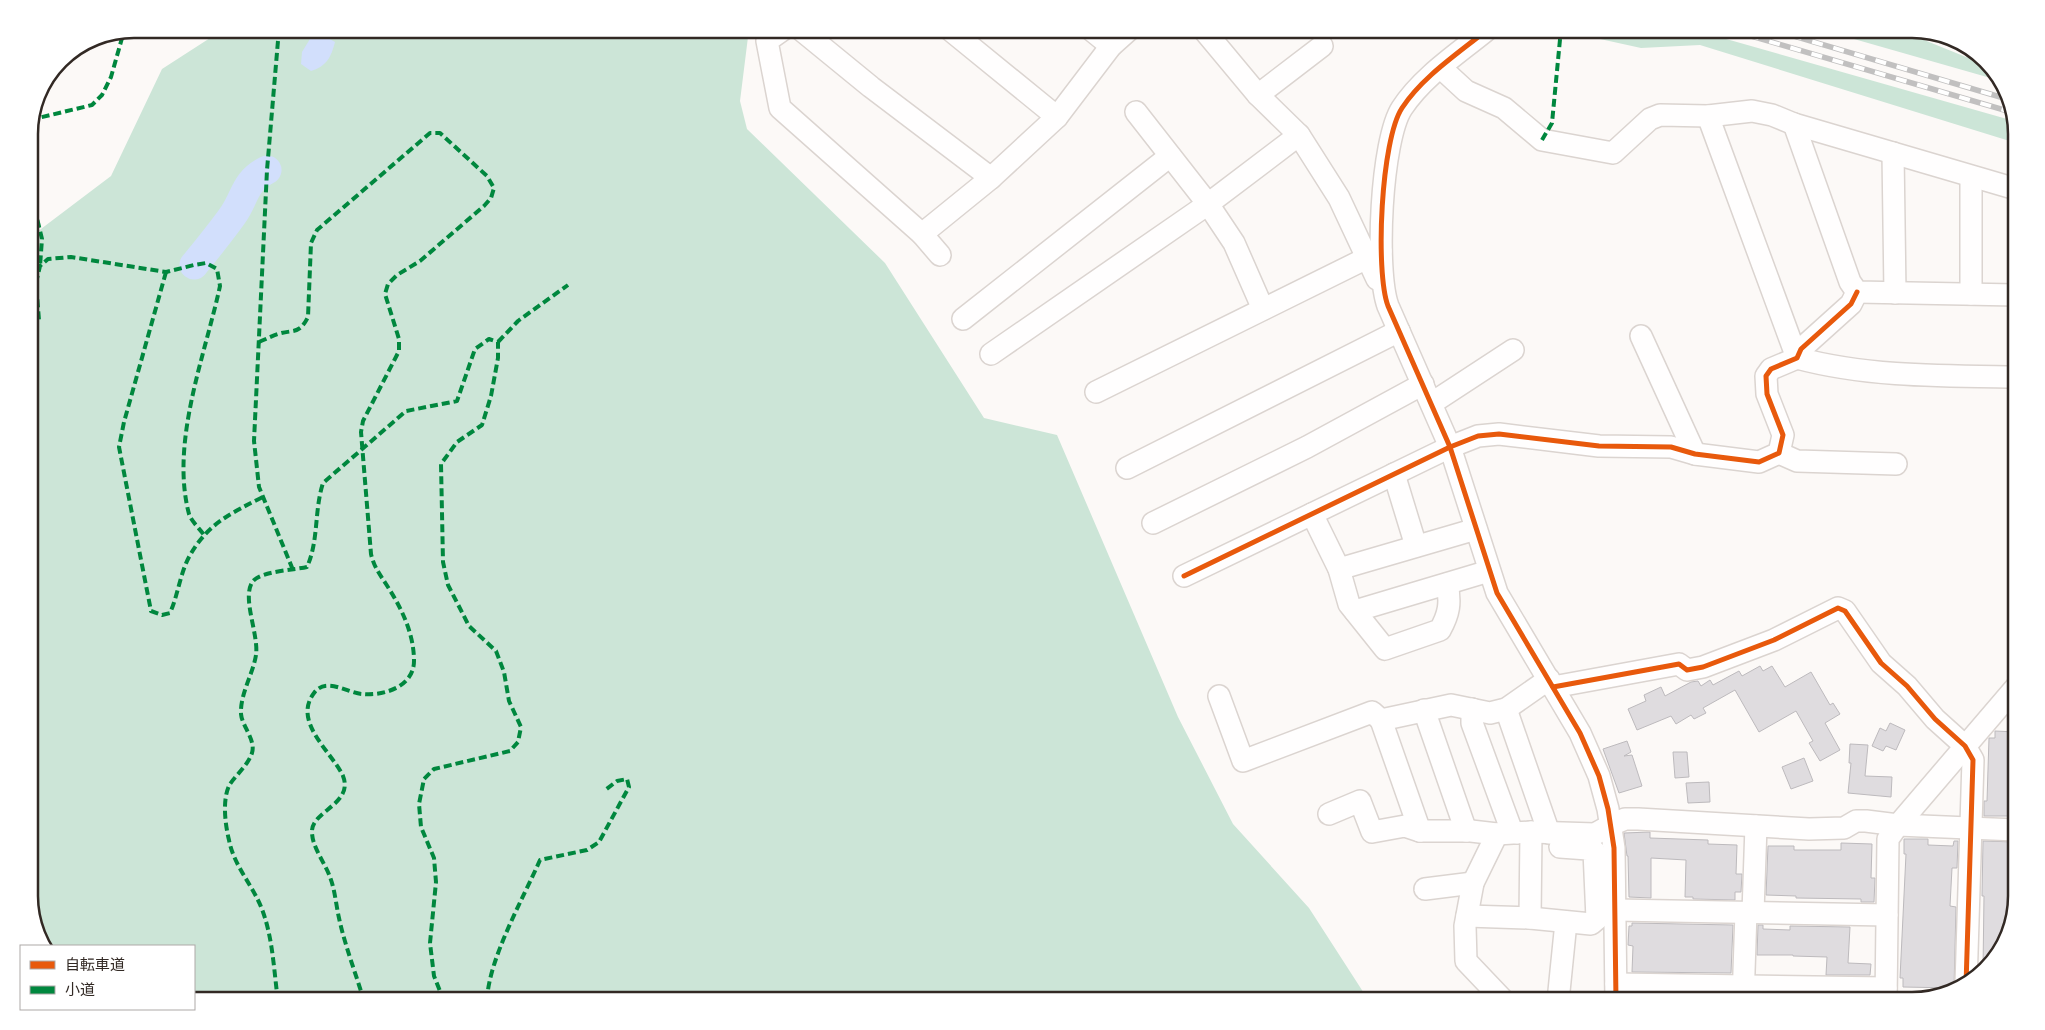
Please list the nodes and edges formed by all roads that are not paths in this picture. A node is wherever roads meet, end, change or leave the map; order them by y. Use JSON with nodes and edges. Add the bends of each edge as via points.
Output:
{"nodes":[{"id":1,"x":771,"y":38,"type":"edge"},
{"id":2,"x":811,"y":38,"type":"edge"},
{"id":3,"x":959,"y":38,"type":"edge"},
{"id":4,"x":1102,"y":38,"type":"edge"},
{"id":5,"x":1120,"y":38,"type":"edge"},
{"id":6,"x":1210,"y":38,"type":"edge"},
{"id":7,"x":1477,"y":38,"type":"edge"},
{"id":8,"x":1112,"y":46,"type":"junction"},
{"id":9,"x":1322,"y":46,"type":"dead end"},
{"id":10,"x":1441,"y":68,"type":"junction"},
{"id":11,"x":1258,"y":95,"type":"junction"},
{"id":12,"x":1136,"y":112,"type":"dead end"},
{"id":13,"x":1708,"y":116,"type":"junction"},
{"id":14,"x":1057,"y":117,"type":"junction"},
{"id":15,"x":1794,"y":124,"type":"junction"},
{"id":16,"x":1299,"y":135,"type":"junction"},
{"id":17,"x":1893,"y":154,"type":"junction"},
{"id":18,"x":1170,"y":156,"type":"junction"},
{"id":19,"x":1971,"y":177,"type":"junction"},
{"id":20,"x":991,"y":178,"type":"junction"},
{"id":21,"x":2007,"y":187,"type":"edge"},
{"id":22,"x":1208,"y":204,"type":"junction"},
{"id":23,"x":922,"y":234,"type":"junction"},
{"id":24,"x":1374,"y":254,"type":"junction"},
{"id":25,"x":940,"y":255,"type":"dead end"},
{"id":26,"x":1857,"y":292,"type":"junction"},
{"id":27,"x":1895,"y":292,"type":"junction"},
{"id":28,"x":1971,"y":294,"type":"junction"},
{"id":29,"x":2007,"y":295,"type":"edge"},
{"id":30,"x":1263,"y":309,"type":"junction"},
{"id":31,"x":963,"y":319,"type":"dead end"},
{"id":32,"x":1399,"y":331,"type":"junction"},
{"id":33,"x":1642,"y":336,"type":"dead end"},
{"id":34,"x":1513,"y":350,"type":"dead end"},
{"id":35,"x":992,"y":354,"type":"dead end"},
{"id":36,"x":1797,"y":358,"type":"junction"},
{"id":37,"x":2007,"y":377,"type":"edge"},
{"id":38,"x":1423,"y":384,"type":"junction"},
{"id":39,"x":1096,"y":392,"type":"dead end"},
{"id":40,"x":1432,"y":403,"type":"junction"},
{"id":41,"x":1450,"y":447,"type":"junction"},
{"id":42,"x":1779,"y":453,"type":"junction"},
{"id":43,"x":1695,"y":454,"type":"junction"},
{"id":44,"x":1896,"y":464,"type":"dead end"},
{"id":45,"x":1127,"y":468,"type":"dead end"},
{"id":46,"x":1394,"y":474,"type":"junction"},
{"id":47,"x":1312,"y":514,"type":"junction"},
{"id":48,"x":1153,"y":523,"type":"dead end"},
{"id":49,"x":1476,"y":529,"type":"junction"},
{"id":50,"x":1416,"y":546,"type":"junction"},
{"id":51,"x":1339,"y":569,"type":"junction"},
{"id":52,"x":1488,"y":571,"type":"junction"},
{"id":53,"x":1184,"y":576,"type":"dead end"},
{"id":54,"x":1447,"y":584,"type":"junction"},
{"id":55,"x":1355,"y":611,"type":"junction"},
{"id":56,"x":1551,"y":683,"type":"junction"},
{"id":57,"x":1219,"y":696,"type":"dead end"},
{"id":58,"x":2008,"y":697,"type":"edge"},
{"id":59,"x":1472,"y":709,"type":"junction"},
{"id":60,"x":1506,"y":709,"type":"junction"},
{"id":61,"x":1424,"y":710,"type":"junction"},
{"id":62,"x":1381,"y":720,"type":"junction"},
{"id":63,"x":1965,"y":746,"type":"junction"},
{"id":64,"x":1328,"y":814,"type":"dead end"},
{"id":65,"x":1611,"y":825,"type":"junction"},
{"id":66,"x":1898,"y":825,"type":"junction"},
{"id":67,"x":1756,"y":826,"type":"junction"},
{"id":68,"x":1972,"y":829,"type":"junction"},
{"id":69,"x":2008,"y":830,"type":"edge"},
{"id":70,"x":1420,"y":831,"type":"junction"},
{"id":71,"x":1466,"y":831,"type":"junction"},
{"id":72,"x":1525,"y":836,"type":"junction"},
{"id":73,"x":1473,"y":883,"type":"junction"},
{"id":74,"x":1425,"y":890,"type":"dead end"},
{"id":75,"x":1616,"y":910,"type":"junction"},
{"id":76,"x":1749,"y":912,"type":"junction"},
{"id":77,"x":1887,"y":915,"type":"junction"},
{"id":78,"x":1467,"y":916,"type":"junction"},
{"id":79,"x":1530,"y":918,"type":"junction"},
{"id":80,"x":1566,"y":922,"type":"junction"},
{"id":81,"x":1966,"y":975,"type":"edge"},
{"id":82,"x":1495,"y":992,"type":"edge"},
{"id":83,"x":1559,"y":992,"type":"edge"},
{"id":84,"x":1616,"y":992,"type":"edge"},
{"id":85,"x":1744,"y":992,"type":"edge"},
{"id":86,"x":1886,"y":992,"type":"edge"}],
"edges":[{"from":1,"to":23,"type":"street","via":[[767,41],[780,108]]},
{"from":2,"to":20,"type":"street","via":[[871,88]]},
{"from":3,"to":14,"type":"street"},
{"from":4,"to":8,"type":"street"},
{"from":5,"to":8,"type":"street"},
{"from":6,"to":11,"type":"street"},
{"from":7,"to":10,"type":"street"},
{"from":8,"to":14,"type":"street"},
{"from":9,"to":11,"type":"street"},
{"from":10,"to":13,"type":"street","via":[[1466,90],[1504,108],[1542,140],[1613,153],[1650,119]]},
{"from":10,"to":24,"type":"street","via":[[1410,97],[1394,125]]},
{"from":11,"to":16,"type":"street"},
{"from":12,"to":18,"type":"street"},
{"from":13,"to":15,"type":"street","via":[[1752,110]]},
{"from":13,"to":36,"type":"street"},
{"from":14,"to":20,"type":"street"},
{"from":15,"to":17,"type":"street"},
{"from":15,"to":26,"type":"street","via":[[1850,282]]},
{"from":16,"to":22,"type":"street"},
{"from":16,"to":24,"type":"street"},
{"from":17,"to":19,"type":"street"},
{"from":17,"to":27,"type":"street"},
{"from":18,"to":22,"type":"street"},
{"from":18,"to":31,"type":"street"},
{"from":19,"to":21,"type":"street"},
{"from":19,"to":28,"type":"street"},
{"from":20,"to":23,"type":"street"},
{"from":22,"to":30,"type":"street","via":[[1234,243]]},
{"from":22,"to":35,"type":"street"},
{"from":23,"to":25,"type":"street"},
{"from":24,"to":30,"type":"street"},
{"from":24,"to":32,"type":"street","via":[[1385,297]]},
{"from":26,"to":27,"type":"street"},
{"from":26,"to":36,"type":"street","via":[[1851,304],[1801,350]]},
{"from":27,"to":28,"type":"street"},
{"from":28,"to":29,"type":"street"},
{"from":30,"to":39,"type":"street"},
{"from":32,"to":38,"type":"street"},
{"from":32,"to":45,"type":"street"},
{"from":33,"to":43,"type":"street"},
{"from":34,"to":40,"type":"street"},
{"from":36,"to":37,"type":"street","via":[[1827,366],[1914,375]]},
{"from":36,"to":42,"type":"street","via":[[1770,369],[1766,376],[1767,394],[1783,435]]},
{"from":38,"to":40,"type":"street"},
{"from":38,"to":48,"type":"street","via":[[1307,447]]},
{"from":40,"to":41,"type":"street"},
{"from":41,"to":43,"type":"street","via":[[1478,436],[1500,434],[1599,446],[1671,447]]},
{"from":41,"to":46,"type":"street"},
{"from":41,"to":49,"type":"street"},
{"from":42,"to":43,"type":"street","via":[[1759,462]]},
{"from":42,"to":44,"type":"street","via":[[1798,461]]},
{"from":46,"to":47,"type":"street"},
{"from":46,"to":50,"type":"street"},
{"from":47,"to":51,"type":"street"},
{"from":47,"to":53,"type":"street"},
{"from":49,"to":50,"type":"street"},
{"from":49,"to":52,"type":"street"},
{"from":50,"to":51,"type":"street"},
{"from":51,"to":55,"type":"street"},
{"from":52,"to":54,"type":"street"},
{"from":52,"to":56,"type":"street","via":[[1508,614]]},
{"from":54,"to":55,"type":"street"},
{"from":54,"to":55,"type":"street","via":[[1449,614],[1440,630],[1385,649]]},
{"from":56,"to":60,"type":"street"},
{"from":56,"to":63,"type":"street","via":[[1679,664],[1687,670],[1703,668],[1774,640],[1838,608],[1845,611],[1881,663]]},
{"from":56,"to":65,"type":"street","via":[[1591,755]]},
{"from":57,"to":62,"type":"street","via":[[1243,762],[1372,712]]},
{"from":58,"to":63,"type":"street"},
{"from":59,"to":60,"type":"street","via":[[1490,712]]},
{"from":59,"to":61,"type":"street","via":[[1451,705]]},
{"from":59,"to":72,"type":"street","via":[[1472,723],[1511,829]]},
{"from":60,"to":72,"type":"street"},
{"from":61,"to":62,"type":"street"},
{"from":61,"to":71,"type":"street"},
{"from":62,"to":70,"type":"street"},
{"from":63,"to":66,"type":"street"},
{"from":63,"to":68,"type":"street","via":[[1974,760]]},
{"from":64,"to":70,"type":"street","via":[[1360,800],[1372,832],[1405,826]]},
{"from":65,"to":67,"type":"street","via":[[1625,819],[1638,819]]},
{"from":65,"to":72,"type":"street","via":[[1595,834]]},
{"from":65,"to":75,"type":"street"},
{"from":66,"to":67,"type":"street","via":[[1866,821],[1844,828]]},
{"from":66,"to":68,"type":"street"},
{"from":66,"to":77,"type":"street","via":[[1888,839]]},
{"from":67,"to":76,"type":"street"},
{"from":68,"to":69,"type":"street"},
{"from":68,"to":81,"type":"street"},
{"from":70,"to":71,"type":"street"},
{"from":71,"to":72,"type":"street"},
{"from":72,"to":73,"type":"street"},
{"from":72,"to":79,"type":"street"},
{"from":72,"to":80,"type":"street","via":[[1594,851],[1597,919],[1590,924]]},
{"from":73,"to":74,"type":"street"},
{"from":73,"to":78,"type":"street"},
{"from":75,"to":76,"type":"street"},
{"from":75,"to":84,"type":"street"},
{"from":76,"to":77,"type":"street"},
{"from":76,"to":85,"type":"street"},
{"from":77,"to":86,"type":"street"},
{"from":78,"to":79,"type":"street"},
{"from":78,"to":82,"type":"street","via":[[1466,961]]},
{"from":79,"to":80,"type":"street"},
{"from":80,"to":83,"type":"street"}]}
